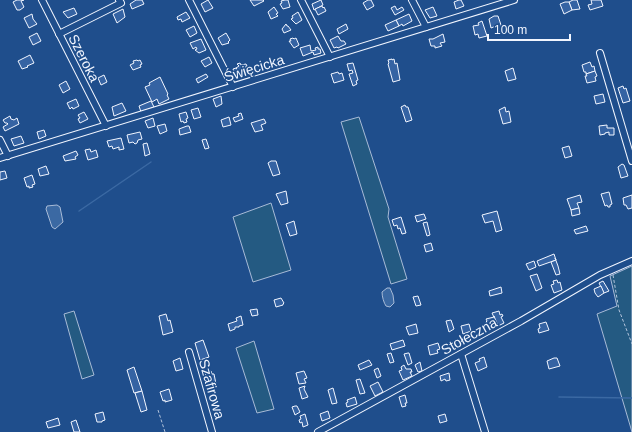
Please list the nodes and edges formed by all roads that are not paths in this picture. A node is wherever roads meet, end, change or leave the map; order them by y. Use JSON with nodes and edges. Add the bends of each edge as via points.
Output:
{"nodes":[{"id":1,"x":42,"y":0,"type":"edge"},
{"id":2,"x":119,"y":0,"type":"edge"},
{"id":3,"x":189,"y":0,"type":"edge"},
{"id":4,"x":301,"y":0,"type":"edge"},
{"id":5,"x":412,"y":0,"type":"edge"},
{"id":6,"x":514,"y":0,"type":"edge"},
{"id":7,"x":426,"y":27,"type":"junction"},
{"id":8,"x":59,"y":34,"type":"junction"},
{"id":9,"x":600,"y":53,"type":"dead end"},
{"id":10,"x":330,"y":57,"type":"junction"},
{"id":11,"x":233,"y":87,"type":"junction"},
{"id":12,"x":106,"y":126,"type":"junction"},
{"id":13,"x":0,"y":140,"type":"edge"},
{"id":14,"x":8,"y":156,"type":"junction"},
{"id":15,"x":0,"y":158,"type":"edge"},
{"id":16,"x":632,"y":161,"type":"edge"},
{"id":17,"x":632,"y":261,"type":"edge"},
{"id":18,"x":189,"y":352,"type":"dead end"},
{"id":19,"x":461,"y":354,"type":"junction"},
{"id":20,"x":212,"y":432,"type":"edge"},
{"id":21,"x":318,"y":432,"type":"edge"},
{"id":22,"x":485,"y":432,"type":"edge"}],
"edges":[{"from":1,"to":8,"type":"street","name":"Szeroka"},
{"from":2,"to":8,"type":"street","via":[[120,3]]},
{"from":3,"to":11,"type":"street"},
{"from":4,"to":10,"type":"street"},
{"from":5,"to":7,"type":"street"},
{"from":6,"to":7,"type":"street","name":"Święcicka"},
{"from":7,"to":10,"type":"street","name":"Święcicka"},
{"from":8,"to":12,"type":"street","name":"Szeroka"},
{"from":9,"to":16,"type":"street"},
{"from":10,"to":11,"type":"street","name":"Święcicka"},
{"from":11,"to":12,"type":"street","name":"Święcicka"},
{"from":12,"to":14,"type":"street","name":"Święcicka"},
{"from":13,"to":14,"type":"street"},
{"from":14,"to":15,"type":"street","name":"Święcicka"},
{"from":17,"to":19,"type":"street","name":"Stołeczna"},
{"from":18,"to":20,"type":"street","name":"Szafirowa"},
{"from":19,"to":21,"type":"street","name":"Stołeczna"},
{"from":19,"to":22,"type":"street"}]}
